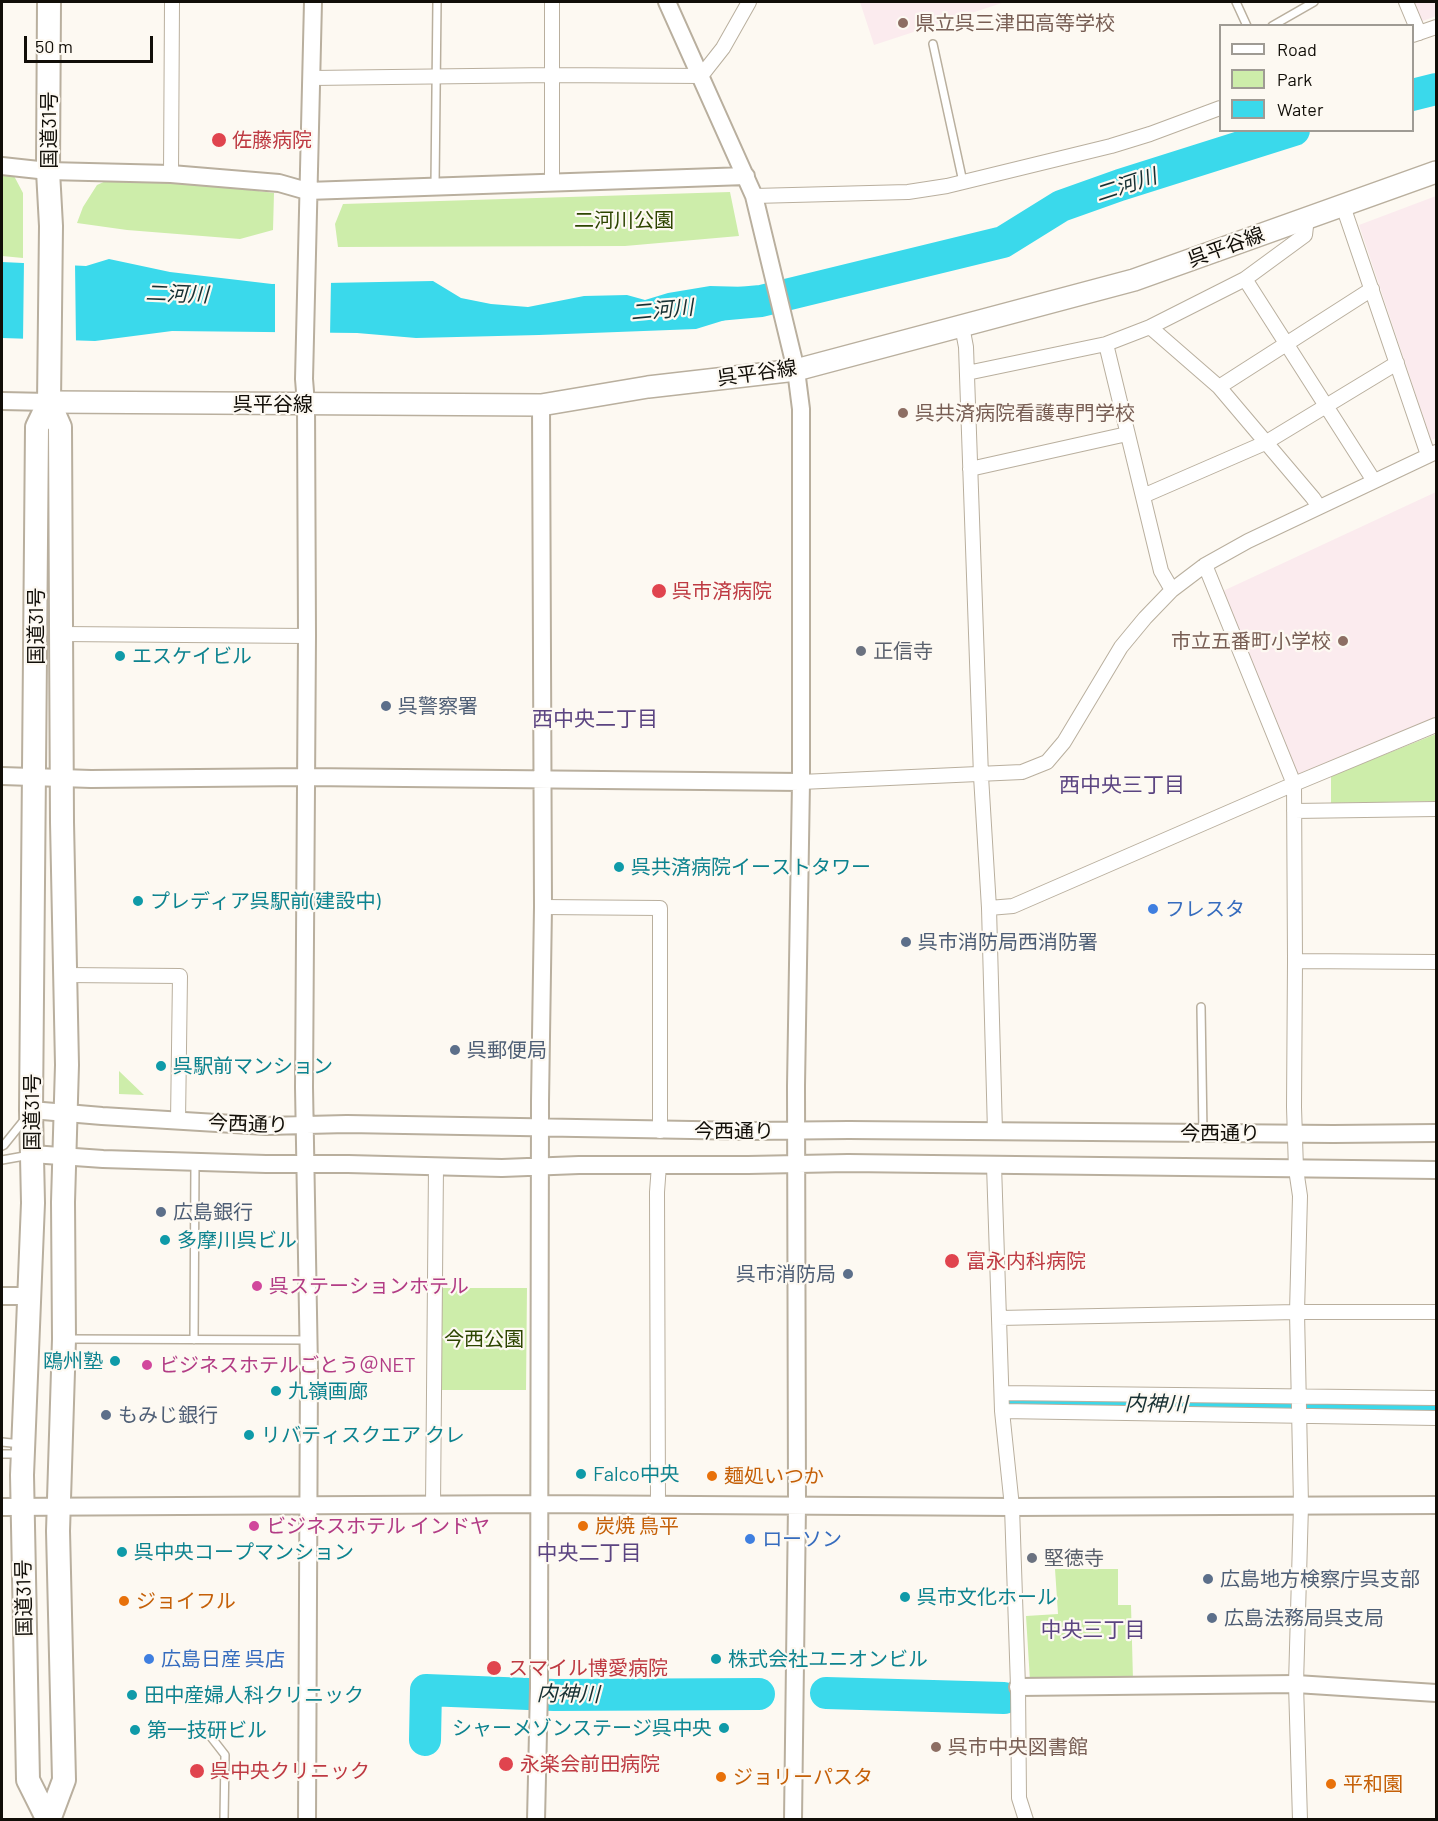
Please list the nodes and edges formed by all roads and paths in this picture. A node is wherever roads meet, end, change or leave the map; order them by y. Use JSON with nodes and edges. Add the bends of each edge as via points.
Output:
{"nodes":[{"id":1,"x":49,"y":2,"type":"edge"},
{"id":2,"x":172,"y":2,"type":"edge"},
{"id":3,"x":314,"y":2,"type":"edge"},
{"id":4,"x":437,"y":2,"type":"edge"},
{"id":5,"x":552,"y":2,"type":"edge"},
{"id":6,"x":667,"y":2,"type":"edge"},
{"id":7,"x":749,"y":2,"type":"edge"},
{"id":8,"x":1236,"y":2,"type":"edge"},
{"id":9,"x":1314,"y":2,"type":"edge"},
{"id":10,"x":1406,"y":2,"type":"edge"},
{"id":11,"x":1246,"y":24,"type":"edge"},
{"id":12,"x":1276,"y":24,"type":"edge"},
{"id":13,"x":1413,"y":24,"type":"edge"},
{"id":14,"x":1437,"y":27,"type":"edge"},
{"id":15,"x":1416,"y":34,"type":"edge"},
{"id":16,"x":933,"y":44,"type":"dead end"},
{"id":17,"x":552,"y":75,"type":"junction"},
{"id":18,"x":701,"y":76,"type":"junction"},
{"id":19,"x":436,"y":77,"type":"junction"},
{"id":20,"x":312,"y":78,"type":"junction"},
{"id":21,"x":1219,"y":109,"type":"edge"},
{"id":22,"x":2,"y":166,"type":"edge"},
{"id":23,"x":48,"y":171,"type":"junction"},
{"id":24,"x":1437,"y":172,"type":"edge"},
{"id":25,"x":171,"y":174,"type":"junction"},
{"id":26,"x":746,"y":176,"type":"junction"},
{"id":27,"x":552,"y":183,"type":"junction"},
{"id":28,"x":963,"y":183,"type":"junction"},
{"id":29,"x":435,"y":187,"type":"junction"},
{"id":30,"x":307,"y":192,"type":"junction"},
{"id":31,"x":754,"y":196,"type":"junction"},
{"id":32,"x":1343,"y":206,"type":"junction"},
{"id":33,"x":1308,"y":218,"type":"junction"},
{"id":34,"x":1245,"y":279,"type":"junction"},
{"id":35,"x":1372,"y":289,"type":"junction"},
{"id":36,"x":962,"y":326,"type":"junction"},
{"id":37,"x":1150,"y":327,"type":"junction"},
{"id":38,"x":1106,"y":344,"type":"junction"},
{"id":39,"x":1286,"y":344,"type":"junction"},
{"id":40,"x":1397,"y":363,"type":"junction"},
{"id":41,"x":796,"y":370,"type":"junction"},
{"id":42,"x":967,"y":373,"type":"junction"},
{"id":43,"x":1219,"y":387,"type":"junction"},
{"id":44,"x":2,"y":400,"type":"edge"},
{"id":45,"x":49,"y":402,"type":"junction"},
{"id":46,"x":306,"y":404,"type":"junction"},
{"id":47,"x":542,"y":405,"type":"junction"},
{"id":48,"x":1326,"y":407,"type":"junction"},
{"id":49,"x":1127,"y":434,"type":"junction"},
{"id":50,"x":1265,"y":443,"type":"junction"},
{"id":51,"x":1432,"y":453,"type":"edge"},
{"id":52,"x":970,"y":470,"type":"junction"},
{"id":53,"x":1374,"y":481,"type":"junction"},
{"id":54,"x":1143,"y":496,"type":"junction"},
{"id":55,"x":1319,"y":507,"type":"junction"},
{"id":56,"x":1205,"y":565,"type":"junction"},
{"id":57,"x":1172,"y":590,"type":"junction"},
{"id":58,"x":62,"y":634,"type":"junction"},
{"id":59,"x":307,"y":636,"type":"junction"},
{"id":60,"x":1437,"y":725,"type":"edge"},
{"id":61,"x":2,"y":776,"type":"edge"},
{"id":62,"x":35,"y":776,"type":"junction"},
{"id":63,"x":981,"y":776,"type":"junction"},
{"id":64,"x":64,"y":777,"type":"junction"},
{"id":65,"x":306,"y":777,"type":"junction"},
{"id":66,"x":543,"y":780,"type":"junction"},
{"id":67,"x":801,"y":782,"type":"junction"},
{"id":68,"x":1294,"y":784,"type":"junction"},
{"id":69,"x":1437,"y":809,"type":"edge"},
{"id":70,"x":1294,"y":811,"type":"junction"},
{"id":71,"x":543,"y":907,"type":"junction"},
{"id":72,"x":989,"y":908,"type":"junction"},
{"id":73,"x":1295,"y":961,"type":"junction"},
{"id":74,"x":1437,"y":962,"type":"edge"},
{"id":75,"x":66,"y":975,"type":"junction"},
{"id":76,"x":1202,"y":1007,"type":"dead end"},
{"id":77,"x":31,"y":1110,"type":"junction"},
{"id":78,"x":66,"y":1112,"type":"junction"},
{"id":79,"x":178,"y":1121,"type":"junction"},
{"id":80,"x":306,"y":1125,"type":"junction"},
{"id":81,"x":540,"y":1129,"type":"junction"},
{"id":82,"x":660,"y":1131,"type":"junction"},
{"id":83,"x":796,"y":1131,"type":"junction"},
{"id":84,"x":995,"y":1132,"type":"junction"},
{"id":85,"x":1203,"y":1132,"type":"junction"},
{"id":86,"x":1295,"y":1133,"type":"junction"},
{"id":87,"x":1437,"y":1133,"type":"edge"},
{"id":88,"x":2,"y":1146,"type":"edge"},
{"id":89,"x":32,"y":1154,"type":"junction"},
{"id":90,"x":66,"y":1156,"type":"junction"},
{"id":91,"x":2,"y":1160,"type":"edge"},
{"id":92,"x":195,"y":1162,"type":"junction"},
{"id":93,"x":306,"y":1164,"type":"junction"},
{"id":94,"x":796,"y":1164,"type":"junction"},
{"id":95,"x":659,"y":1165,"type":"junction"},
{"id":96,"x":994,"y":1165,"type":"junction"},
{"id":97,"x":436,"y":1166,"type":"junction"},
{"id":98,"x":541,"y":1166,"type":"junction"},
{"id":99,"x":1296,"y":1169,"type":"junction"},
{"id":100,"x":1437,"y":1170,"type":"edge"},
{"id":101,"x":2,"y":1296,"type":"edge"},
{"id":102,"x":28,"y":1296,"type":"junction"},
{"id":103,"x":1297,"y":1312,"type":"junction"},
{"id":104,"x":1437,"y":1312,"type":"edge"},
{"id":105,"x":999,"y":1318,"type":"junction"},
{"id":106,"x":64,"y":1339,"type":"junction"},
{"id":107,"x":194,"y":1340,"type":"junction"},
{"id":108,"x":309,"y":1340,"type":"junction"},
{"id":109,"x":1002,"y":1393,"type":"junction"},
{"id":110,"x":1300,"y":1397,"type":"junction"},
{"id":111,"x":1437,"y":1398,"type":"edge"},
{"id":112,"x":1002,"y":1411,"type":"junction"},
{"id":113,"x":1300,"y":1415,"type":"junction"},
{"id":114,"x":1437,"y":1418,"type":"edge"},
{"id":115,"x":12,"y":1449,"type":"edge"},
{"id":116,"x":539,"y":1504,"type":"junction"},
{"id":117,"x":308,"y":1505,"type":"junction"},
{"id":118,"x":433,"y":1505,"type":"junction"},
{"id":119,"x":658,"y":1505,"type":"junction"},
{"id":120,"x":797,"y":1505,"type":"junction"},
{"id":121,"x":1301,"y":1505,"type":"junction"},
{"id":122,"x":1437,"y":1505,"type":"edge"},
{"id":123,"x":60,"y":1506,"type":"junction"},
{"id":124,"x":12,"y":1507,"type":"edge"},
{"id":125,"x":1012,"y":1507,"type":"junction"},
{"id":126,"x":1296,"y":1684,"type":"junction"},
{"id":127,"x":1018,"y":1687,"type":"junction"},
{"id":128,"x":1437,"y":1693,"type":"edge"},
{"id":129,"x":211,"y":1737,"type":"dead end"},
{"id":130,"x":48,"y":1820,"type":"edge"},
{"id":131,"x":224,"y":1820,"type":"edge"},
{"id":132,"x":307,"y":1820,"type":"edge"},
{"id":133,"x":536,"y":1820,"type":"edge"},
{"id":134,"x":793,"y":1820,"type":"edge"},
{"id":135,"x":1026,"y":1820,"type":"edge"},
{"id":136,"x":1300,"y":1820,"type":"edge"}],
"edges":[{"from":1,"to":23,"type":"highway","name":"国道31号"},
{"from":2,"to":25,"type":"street"},
{"from":3,"to":20,"type":"street"},
{"from":4,"to":19,"type":"lane"},
{"from":5,"to":17,"type":"street"},
{"from":6,"to":18,"type":"street"},
{"from":7,"to":18,"type":"street","via":[[723,48]]},
{"from":8,"to":11,"type":"lane"},
{"from":9,"to":12,"type":"lane"},
{"from":10,"to":13,"type":"street"},
{"from":14,"to":15,"type":"street"},
{"from":16,"to":28,"type":"lane"},
{"from":17,"to":18,"type":"street"},
{"from":17,"to":19,"type":"street"},
{"from":17,"to":27,"type":"street"},
{"from":18,"to":26,"type":"street"},
{"from":19,"to":20,"type":"street"},
{"from":19,"to":29,"type":"lane"},
{"from":20,"to":30,"type":"street"},
{"from":21,"to":28,"type":"street","via":[[1111,146]]},
{"from":22,"to":23,"type":"street"},
{"from":23,"to":25,"type":"street"},
{"from":23,"to":45,"type":"highway","name":"国道31号"},
{"from":24,"to":32,"type":"main road","name":"呉平谷線"},
{"from":25,"to":30,"type":"street","via":[[279,183]]},
{"from":26,"to":27,"type":"street"},
{"from":26,"to":31,"type":"street"},
{"from":27,"to":29,"type":"street"},
{"from":28,"to":31,"type":"street","via":[[908,192]]},
{"from":29,"to":30,"type":"street"},
{"from":30,"to":46,"type":"street"},
{"from":31,"to":41,"type":"street"},
{"from":32,"to":33,"type":"main road","name":"呉平谷線"},
{"from":32,"to":35,"type":"street"},
{"from":33,"to":34,"type":"street","via":[[1305,235]]},
{"from":33,"to":36,"type":"main road","name":"呉平谷線","via":[[1134,280]]},
{"from":34,"to":37,"type":"street"},
{"from":34,"to":39,"type":"street"},
{"from":35,"to":39,"type":"street"},
{"from":35,"to":40,"type":"street"},
{"from":36,"to":41,"type":"main road","name":"呉平谷線"},
{"from":36,"to":42,"type":"street"},
{"from":37,"to":38,"type":"street"},
{"from":37,"to":43,"type":"street"},
{"from":38,"to":42,"type":"street"},
{"from":38,"to":49,"type":"street"},
{"from":39,"to":43,"type":"street"},
{"from":39,"to":48,"type":"street"},
{"from":40,"to":48,"type":"street"},
{"from":40,"to":51,"type":"street"},
{"from":41,"to":47,"type":"main road","name":"呉平谷線","via":[[648,387]]},
{"from":41,"to":67,"type":"street","via":[[801,409]]},
{"from":42,"to":52,"type":"street"},
{"from":43,"to":50,"type":"street"},
{"from":44,"to":45,"type":"street"},
{"from":45,"to":46,"type":"main road","name":"呉平谷線"},
{"from":45,"to":58,"type":"highway","name":"国道31号","via":[[60,427]]},
{"from":45,"to":62,"type":"highway","name":"国道31号","via":[[37,427]]},
{"from":46,"to":47,"type":"main road","name":"呉平谷線"},
{"from":46,"to":59,"type":"street"},
{"from":47,"to":66,"type":"street"},
{"from":48,"to":50,"type":"street"},
{"from":48,"to":53,"type":"street"},
{"from":49,"to":52,"type":"street"},
{"from":49,"to":54,"type":"street"},
{"from":50,"to":54,"type":"street"},
{"from":50,"to":55,"type":"street"},
{"from":51,"to":53,"type":"street"},
{"from":52,"to":63,"type":"street"},
{"from":53,"to":55,"type":"street"},
{"from":54,"to":57,"type":"street","via":[[1161,571]]},
{"from":55,"to":56,"type":"street"},
{"from":56,"to":57,"type":"street"},
{"from":56,"to":68,"type":"street"},
{"from":57,"to":63,"type":"street","via":[[1121,647],[1064,742],[1047,762],[1022,772]]},
{"from":58,"to":59,"type":"street"},
{"from":58,"to":64,"type":"highway","name":"国道31号"},
{"from":59,"to":65,"type":"street"},
{"from":60,"to":68,"type":"street"},
{"from":61,"to":62,"type":"street"},
{"from":62,"to":64,"type":"street"},
{"from":62,"to":77,"type":"highway","name":"国道31号"},
{"from":63,"to":67,"type":"street"},
{"from":63,"to":72,"type":"street"},
{"from":64,"to":65,"type":"street"},
{"from":64,"to":75,"type":"highway","name":"国道31号"},
{"from":65,"to":66,"type":"street"},
{"from":65,"to":80,"type":"street"},
{"from":66,"to":67,"type":"street"},
{"from":66,"to":71,"type":"street"},
{"from":67,"to":83,"type":"street"},
{"from":68,"to":70,"type":"street"},
{"from":68,"to":72,"type":"street","via":[[1013,906]]},
{"from":69,"to":70,"type":"street"},
{"from":70,"to":73,"type":"street"},
{"from":71,"to":81,"type":"street"},
{"from":71,"to":82,"type":"street","via":[[660,908]]},
{"from":72,"to":84,"type":"street"},
{"from":73,"to":74,"type":"street"},
{"from":73,"to":86,"type":"street"},
{"from":75,"to":78,"type":"highway","name":"国道31号"},
{"from":75,"to":79,"type":"street","via":[[180,976]]},
{"from":76,"to":85,"type":"lane"},
{"from":77,"to":78,"type":"street","name":"今西通り"},
{"from":77,"to":88,"type":"lane"},
{"from":77,"to":89,"type":"highway","name":"国道31号"},
{"from":78,"to":79,"type":"street","name":"今西通り"},
{"from":78,"to":90,"type":"highway","name":"国道31号"},
{"from":79,"to":80,"type":"street","name":"今西通り"},
{"from":80,"to":81,"type":"street","name":"今西通り"},
{"from":80,"to":93,"type":"street"},
{"from":81,"to":82,"type":"street","name":"今西通り"},
{"from":81,"to":98,"type":"street"},
{"from":82,"to":83,"type":"street","name":"今西通り"},
{"from":83,"to":84,"type":"street","name":"今西通り"},
{"from":83,"to":94,"type":"street"},
{"from":84,"to":85,"type":"street","name":"今西通り"},
{"from":85,"to":86,"type":"street","name":"今西通り"},
{"from":86,"to":87,"type":"street","name":"今西通り"},
{"from":86,"to":99,"type":"street"},
{"from":89,"to":90,"type":"street","name":"今西通り"},
{"from":89,"to":91,"type":"lane"},
{"from":89,"to":102,"type":"highway","name":"国道31号"},
{"from":90,"to":92,"type":"street","name":"今西通り"},
{"from":90,"to":106,"type":"highway","name":"国道31号"},
{"from":92,"to":93,"type":"street","name":"今西通り"},
{"from":92,"to":107,"type":"lane"},
{"from":93,"to":97,"type":"street","name":"今西通り"},
{"from":93,"to":108,"type":"street"},
{"from":94,"to":95,"type":"street","name":"今西通り"},
{"from":94,"to":96,"type":"street","name":"今西通り"},
{"from":94,"to":120,"type":"street"},
{"from":95,"to":98,"type":"street","name":"今西通り"},
{"from":95,"to":119,"type":"street"},
{"from":96,"to":99,"type":"street","name":"今西通り"},
{"from":96,"to":105,"type":"street"},
{"from":97,"to":98,"type":"street","name":"今西通り"},
{"from":97,"to":118,"type":"street"},
{"from":98,"to":116,"type":"street"},
{"from":99,"to":100,"type":"street","name":"今西通り"},
{"from":99,"to":103,"type":"street","via":[[1300,1196]]},
{"from":101,"to":102,"type":"street"},
{"from":102,"to":115,"type":"highway","name":"国道31号"},
{"from":103,"to":104,"type":"street"},
{"from":103,"to":105,"type":"street"},
{"from":103,"to":110,"type":"street"},
{"from":105,"to":109,"type":"street"},
{"from":106,"to":107,"type":"lane"},
{"from":106,"to":123,"type":"highway","name":"国道31号"},
{"from":107,"to":108,"type":"lane"},
{"from":108,"to":117,"type":"street"},
{"from":109,"to":110,"type":"street"},
{"from":109,"to":112,"type":"street"},
{"from":110,"to":111,"type":"street"},
{"from":110,"to":113,"type":"street"},
{"from":112,"to":113,"type":"street"},
{"from":112,"to":125,"type":"street"},
{"from":113,"to":114,"type":"street"},
{"from":113,"to":121,"type":"street"},
{"from":115,"to":124,"type":"highway","name":"国道31号"},
{"from":116,"to":118,"type":"street"},
{"from":116,"to":119,"type":"street"},
{"from":116,"to":133,"type":"street"},
{"from":117,"to":118,"type":"street"},
{"from":117,"to":123,"type":"street"},
{"from":117,"to":132,"type":"street"},
{"from":119,"to":120,"type":"street"},
{"from":120,"to":125,"type":"street"},
{"from":120,"to":134,"type":"street"},
{"from":121,"to":122,"type":"street"},
{"from":121,"to":125,"type":"street"},
{"from":121,"to":126,"type":"street"},
{"from":123,"to":124,"type":"street"},
{"from":123,"to":130,"type":"highway","name":"国道31号","via":[[64,1780]]},
{"from":124,"to":130,"type":"highway","name":"国道31号","via":[[28,1780]]},
{"from":125,"to":127,"type":"street"},
{"from":126,"to":127,"type":"street"},
{"from":126,"to":128,"type":"street"},
{"from":126,"to":136,"type":"street"},
{"from":127,"to":135,"type":"street","via":[[1019,1798]]},
{"from":129,"to":131,"type":"lane","via":[[225,1755]]}]}
